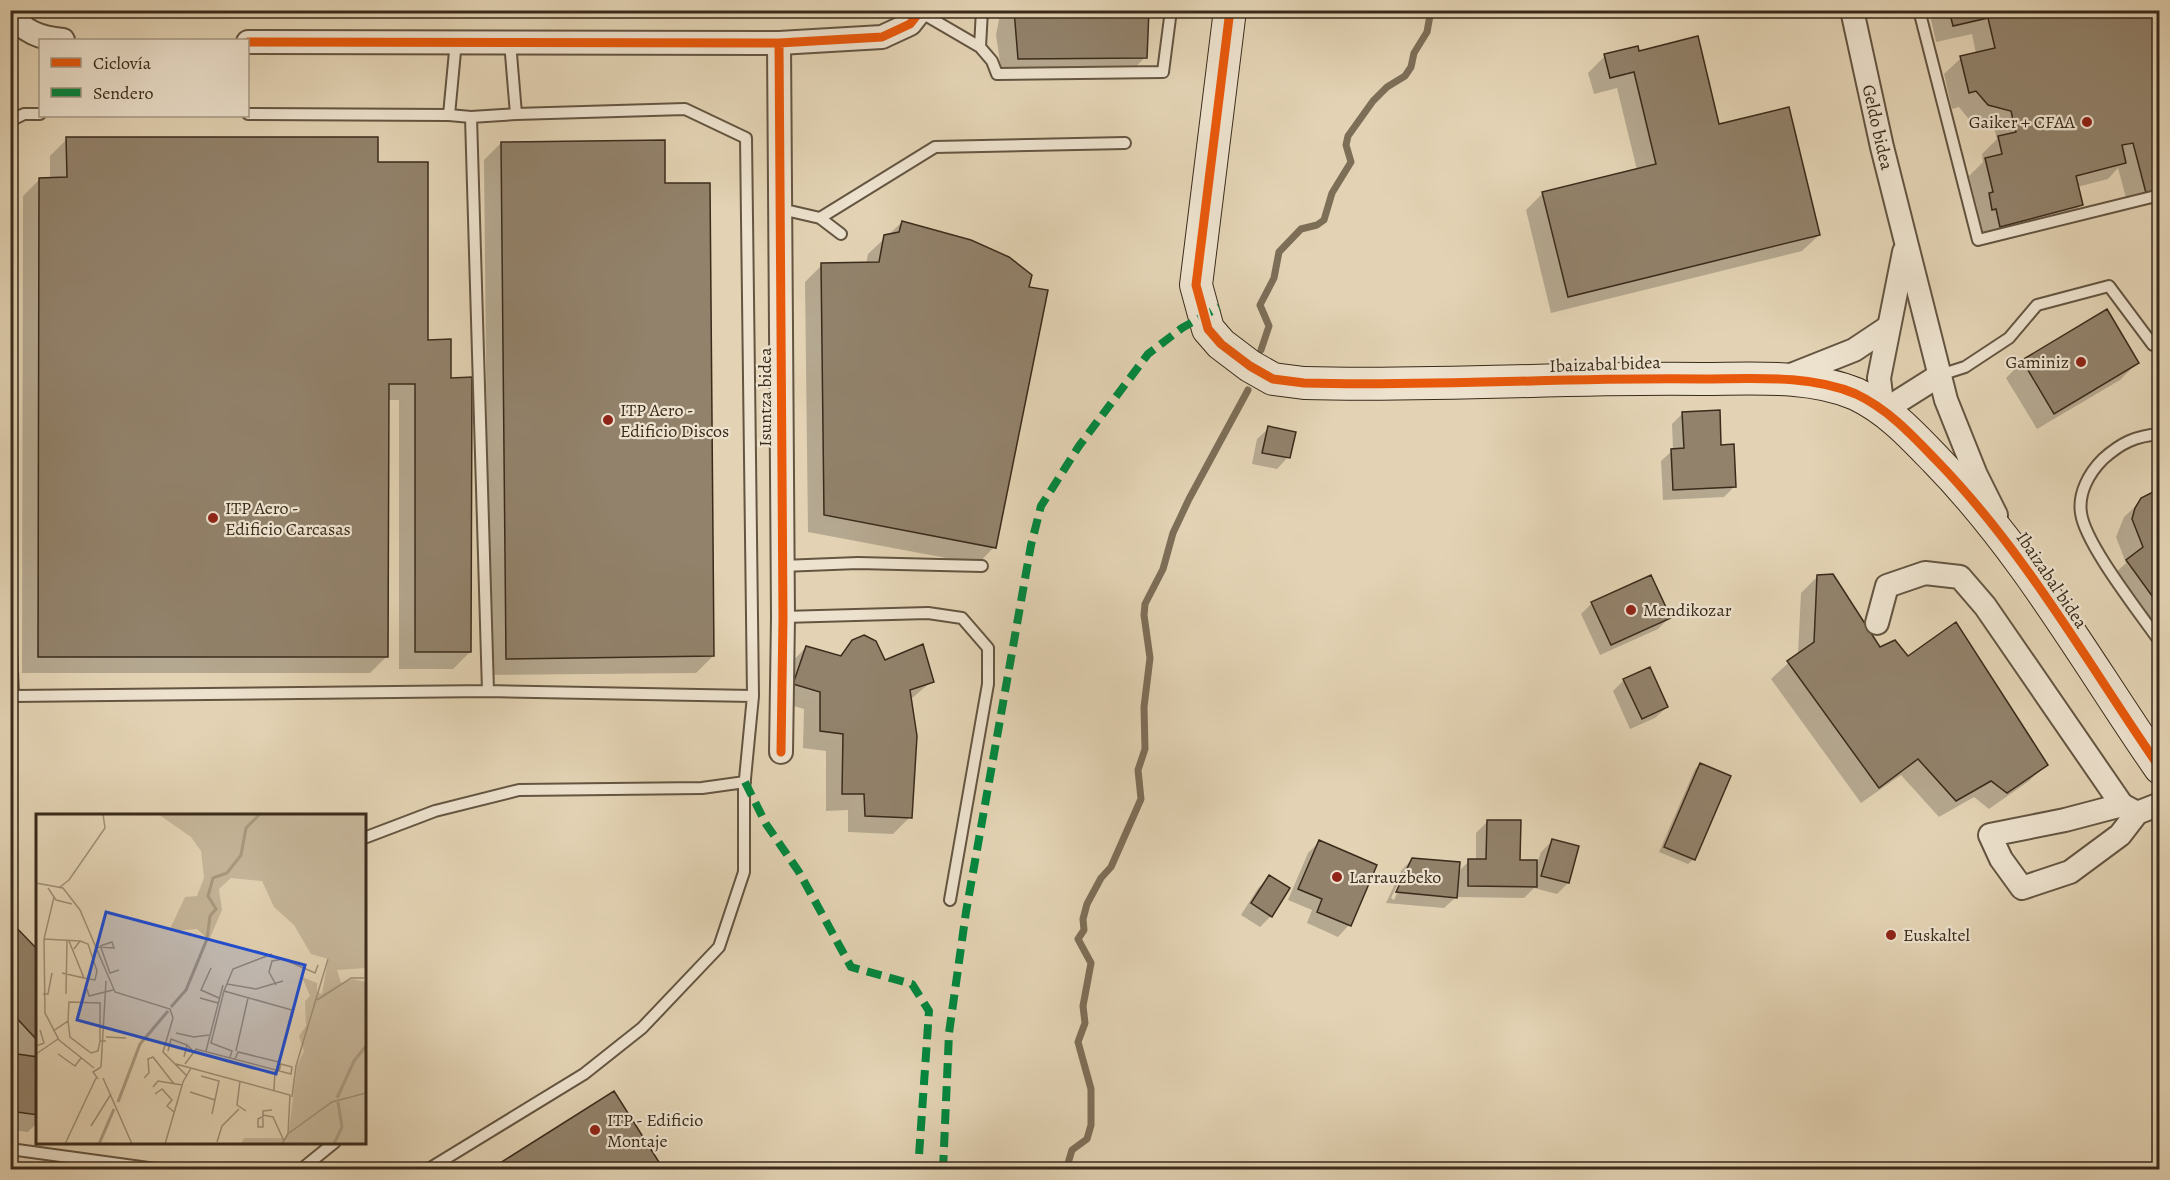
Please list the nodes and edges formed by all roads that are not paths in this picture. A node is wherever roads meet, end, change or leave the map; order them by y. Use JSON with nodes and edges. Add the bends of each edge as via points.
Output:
{"nodes":[{"id":1,"x":982,"y":10,"type":"edge"},
{"id":2,"x":1171,"y":10,"type":"edge"},
{"id":3,"x":1230,"y":10,"type":"edge"},
{"id":4,"x":1852,"y":10,"type":"edge"},
{"id":5,"x":1919,"y":10,"type":"edge"},
{"id":6,"x":921,"y":11,"type":"edge"},
{"id":7,"x":13,"y":21,"type":"edge"},
{"id":8,"x":52,"y":39,"type":"edge"},
{"id":9,"x":456,"y":40,"type":"junction"},
{"id":10,"x":249,"y":42,"type":"edge"},
{"id":11,"x":510,"y":42,"type":"junction"},
{"id":12,"x":778,"y":43,"type":"junction"},
{"id":13,"x":980,"y":47,"type":"junction"},
{"id":14,"x":39,"y":114,"type":"edge"},
{"id":15,"x":249,"y":114,"type":"edge"},
{"id":16,"x":516,"y":114,"type":"junction"},
{"id":17,"x":450,"y":115,"type":"junction"},
{"id":18,"x":471,"y":117,"type":"junction"},
{"id":19,"x":10,"y":121,"type":"edge"},
{"id":20,"x":1125,"y":143,"type":"dead end"},
{"id":21,"x":2160,"y":195,"type":"edge"},
{"id":22,"x":781,"y":208,"type":"junction"},
{"id":23,"x":820,"y":219,"type":"junction"},
{"id":24,"x":841,"y":234,"type":"dead end"},
{"id":25,"x":1905,"y":244,"type":"junction"},
{"id":26,"x":1887,"y":328,"type":"junction"},
{"id":27,"x":2153,"y":345,"type":"dead end"},
{"id":28,"x":1940,"y":375,"type":"junction"},
{"id":29,"x":1780,"y":380,"type":"junction"},
{"id":30,"x":1883,"y":411,"type":"junction"},
{"id":31,"x":2160,"y":434,"type":"edge"},
{"id":32,"x":2013,"y":548,"type":"junction"},
{"id":33,"x":782,"y":566,"type":"junction"},
{"id":34,"x":982,"y":566,"type":"dead end"},
{"id":35,"x":783,"y":617,"type":"junction"},
{"id":36,"x":10,"y":619,"type":"edge"},
{"id":37,"x":1877,"y":623,"type":"dead end"},
{"id":38,"x":2160,"y":642,"type":"edge"},
{"id":39,"x":488,"y":691,"type":"junction"},
{"id":40,"x":753,"y":696,"type":"junction"},
{"id":41,"x":781,"y":752,"type":"dead end"},
{"id":42,"x":2159,"y":765,"type":"edge"},
{"id":43,"x":745,"y":782,"type":"junction"},
{"id":44,"x":2160,"y":804,"type":"edge"},
{"id":45,"x":2130,"y":809,"type":"junction"},
{"id":46,"x":366,"y":837,"type":"edge"},
{"id":47,"x":950,"y":900,"type":"dead end"},
{"id":48,"x":334,"y":1144,"type":"edge"},
{"id":49,"x":10,"y":1149,"type":"edge"},
{"id":50,"x":163,"y":1170,"type":"edge"},
{"id":51,"x":297,"y":1170,"type":"edge"},
{"id":52,"x":427,"y":1170,"type":"edge"}],
"edges":[{"from":1,"to":13,"type":"lane"},
{"from":2,"to":13,"type":"lane","via":[[1163,72],[997,74]]},
{"from":3,"to":29,"type":"street","name":"Ibaizabal bidea","via":[[1196,285],[1208,329],[1250,366],[1273,379],[1333,384],[1638,378]]},
{"from":4,"to":25,"type":"street","name":"Geldo bidea"},
{"from":5,"to":21,"type":"lane","via":[[1978,240]]},
{"from":6,"to":12,"type":"street","via":[[910,24],[882,37]]},
{"from":6,"to":13,"type":"lane"},
{"from":7,"to":8,"type":"street","via":[[42,38]]},
{"from":9,"to":10,"type":"street"},
{"from":9,"to":11,"type":"street"},
{"from":9,"to":17,"type":"lane"},
{"from":11,"to":12,"type":"street"},
{"from":11,"to":16,"type":"lane"},
{"from":12,"to":22,"type":"street","name":"Isuntza bidea"},
{"from":14,"to":19,"type":"lane","via":[[24,114]]},
{"from":15,"to":17,"type":"lane"},
{"from":16,"to":18,"type":"lane"},
{"from":16,"to":40,"type":"lane","via":[[685,109],[746,138]]},
{"from":17,"to":18,"type":"lane"},
{"from":18,"to":39,"type":"lane"},
{"from":20,"to":23,"type":"lane","via":[[935,147]]},
{"from":22,"to":23,"type":"lane"},
{"from":22,"to":33,"type":"street","name":"Isuntza bidea"},
{"from":23,"to":24,"type":"lane"},
{"from":25,"to":26,"type":"street"},
{"from":25,"to":28,"type":"street","name":"Geldo bidea"},
{"from":26,"to":29,"type":"street","via":[[1854,350]]},
{"from":26,"to":30,"type":"street","via":[[1879,378]]},
{"from":27,"to":28,"type":"lane","via":[[2109,286],[2037,305],[2009,338],[1965,367]]},
{"from":28,"to":30,"type":"street"},
{"from":28,"to":32,"type":"street","name":"Geldo bidea","via":[[1976,475]]},
{"from":29,"to":30,"type":"street","name":"Ibaizabal bidea","via":[[1830,386],[1857,395]]},
{"from":30,"to":32,"type":"street","name":"Ibaizabal bidea","via":[[1900,422],[1959,483]]},
{"from":31,"to":38,"type":"lane","via":[[2138,436],[2118,446],[2100,462],[2086,479],[2081,514],[2099,555]]},
{"from":32,"to":42,"type":"street","name":"Ibaizabal bidea"},
{"from":33,"to":34,"type":"lane"},
{"from":33,"to":35,"type":"street","name":"Isuntza bidea"},
{"from":35,"to":41,"type":"street","name":"Isuntza bidea"},
{"from":35,"to":47,"type":"lane","via":[[928,613],[962,618],[988,648],[988,684]]},
{"from":36,"to":39,"type":"lane","via":[[13,696]]},
{"from":37,"to":45,"type":"street","via":[[1887,586],[1925,573],[1960,577],[1985,606]]},
{"from":39,"to":40,"type":"lane"},
{"from":40,"to":43,"type":"lane"},
{"from":43,"to":46,"type":"lane","via":[[702,788],[519,790],[435,811]]},
{"from":43,"to":52,"type":"lane","via":[[744,872],[719,947],[642,1028],[584,1074]]},
{"from":44,"to":45,"type":"street"},
{"from":45,"to":45,"type":"street","via":[[2065,820],[1990,836],[2022,888],[2070,872],[2120,836]]},
{"from":48,"to":51,"type":"lane"},
{"from":49,"to":50,"type":"lane"}]}
